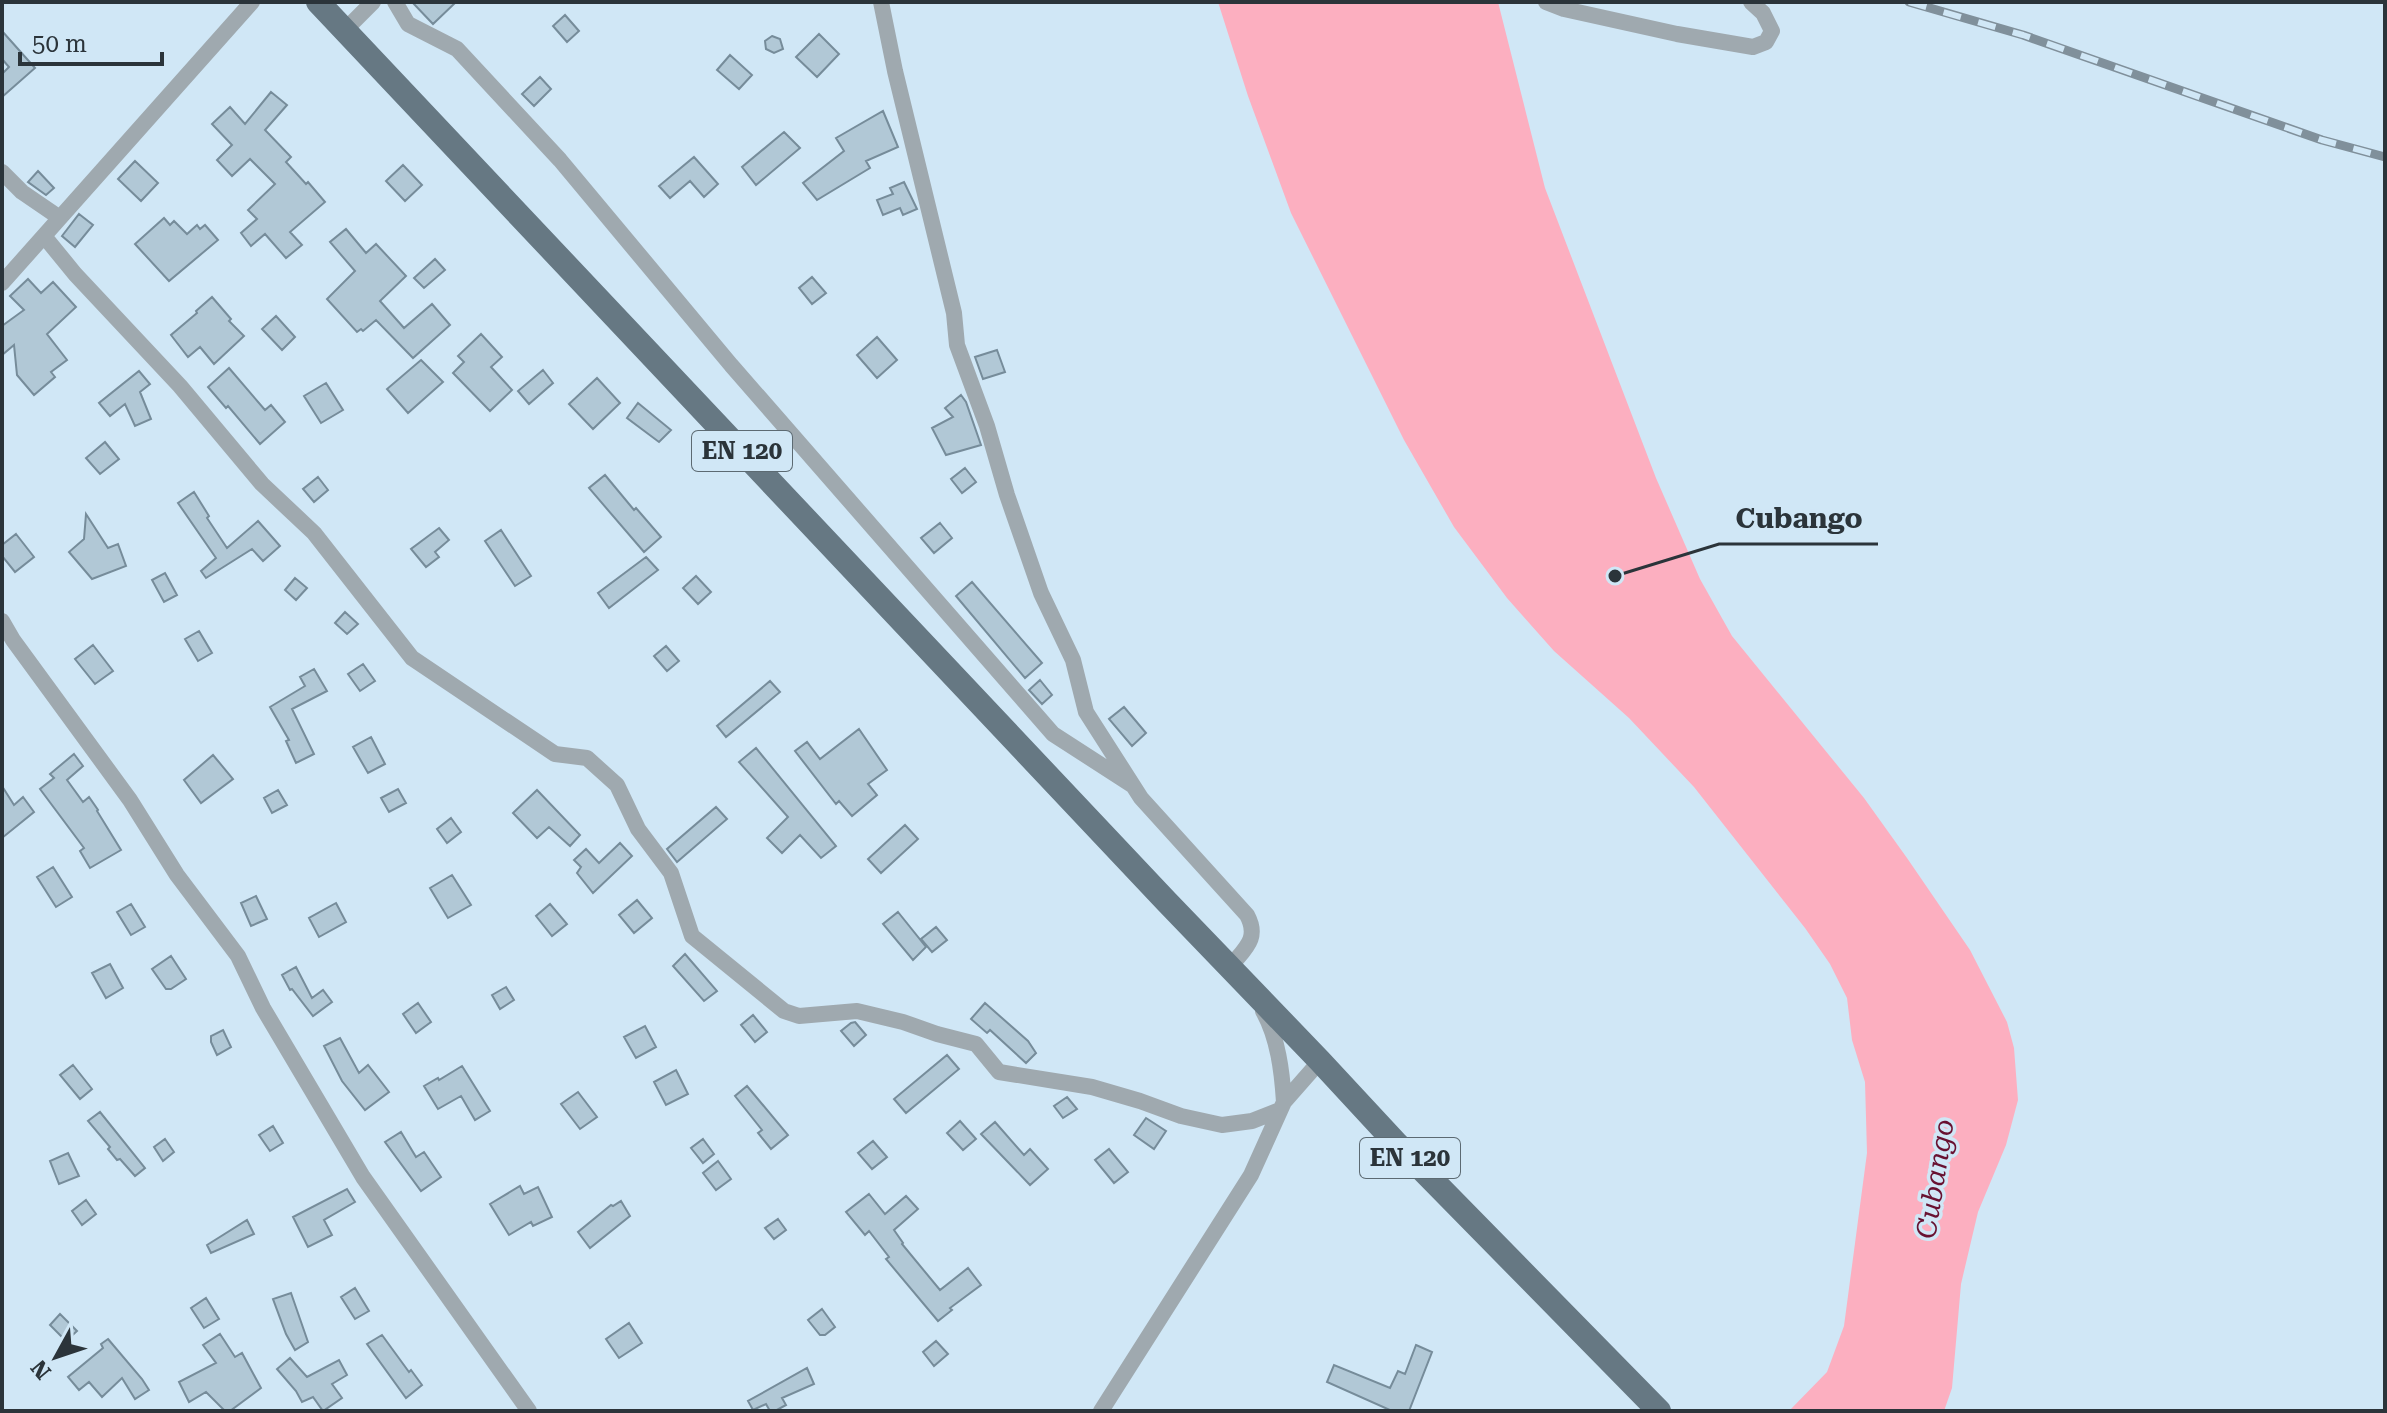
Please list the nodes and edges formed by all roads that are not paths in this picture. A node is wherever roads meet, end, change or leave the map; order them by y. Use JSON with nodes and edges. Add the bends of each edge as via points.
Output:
{"nodes":[{"id":1,"x":252,"y":2,"type":"edge"},
{"id":2,"x":318,"y":2,"type":"edge"},
{"id":3,"x":373,"y":2,"type":"edge"},
{"id":4,"x":395,"y":2,"type":"edge"},
{"id":5,"x":881,"y":2,"type":"edge"},
{"id":6,"x":1546,"y":2,"type":"edge"},
{"id":7,"x":1751,"y":2,"type":"edge"},
{"id":8,"x":345,"y":30,"type":"junction"},
{"id":9,"x":2,"y":172,"type":"edge"},
{"id":10,"x":60,"y":218,"type":"junction"},
{"id":11,"x":44,"y":236,"type":"junction"},
{"id":12,"x":2,"y":283,"type":"edge"},
{"id":13,"x":2,"y":621,"type":"edge"},
{"id":14,"x":1132,"y":785,"type":"junction"},
{"id":15,"x":1230,"y":967,"type":"junction"},
{"id":16,"x":1248,"y":986,"type":"junction"},
{"id":17,"x":1320,"y":1061,"type":"junction"},
{"id":18,"x":1282,"y":1106,"type":"junction"},
{"id":19,"x":529,"y":1411,"type":"edge"},
{"id":20,"x":1101,"y":1411,"type":"edge"},
{"id":21,"x":1659,"y":1411,"type":"edge"}],
"edges":[{"from":1,"to":10,"type":"street"},
{"from":2,"to":8,"type":"main road","number":"EN 120"},
{"from":3,"to":8,"type":"street"},
{"from":4,"to":14,"type":"street","via":[[408,24],[457,49],[560,160],[1053,734]]},
{"from":5,"to":14,"type":"street","via":[[957,345],[1041,593],[1073,660],[1086,712]]},
{"from":6,"to":7,"type":"street","via":[[1753,47],[1766,42],[1772,31]]},
{"from":8,"to":15,"type":"main road","number":"EN 120"},
{"from":9,"to":10,"type":"street"},
{"from":10,"to":11,"type":"street"},
{"from":11,"to":12,"type":"street"},
{"from":11,"to":18,"type":"street","via":[[262,484],[314,533],[412,658],[555,754],[587,758],[617,785],[638,829],[671,873],[692,936],[784,1011],[799,1016],[857,1011],[876,1015],[976,1044],[999,1072],[1092,1087],[1222,1125],[1252,1121]]},
{"from":13,"to":19,"type":"street","via":[[238,956],[363,1177]]},
{"from":14,"to":15,"type":"street","via":[[1252,924],[1252,939]]},
{"from":15,"to":16,"type":"main road","number":"EN 120"},
{"from":16,"to":17,"type":"main road","number":"EN 120"},
{"from":16,"to":18,"type":"street","via":[[1271,1025],[1282,1072]]},
{"from":17,"to":18,"type":"street"},
{"from":17,"to":21,"type":"main road","number":"EN 120"},
{"from":18,"to":20,"type":"street","via":[[1251,1175]]}]}
